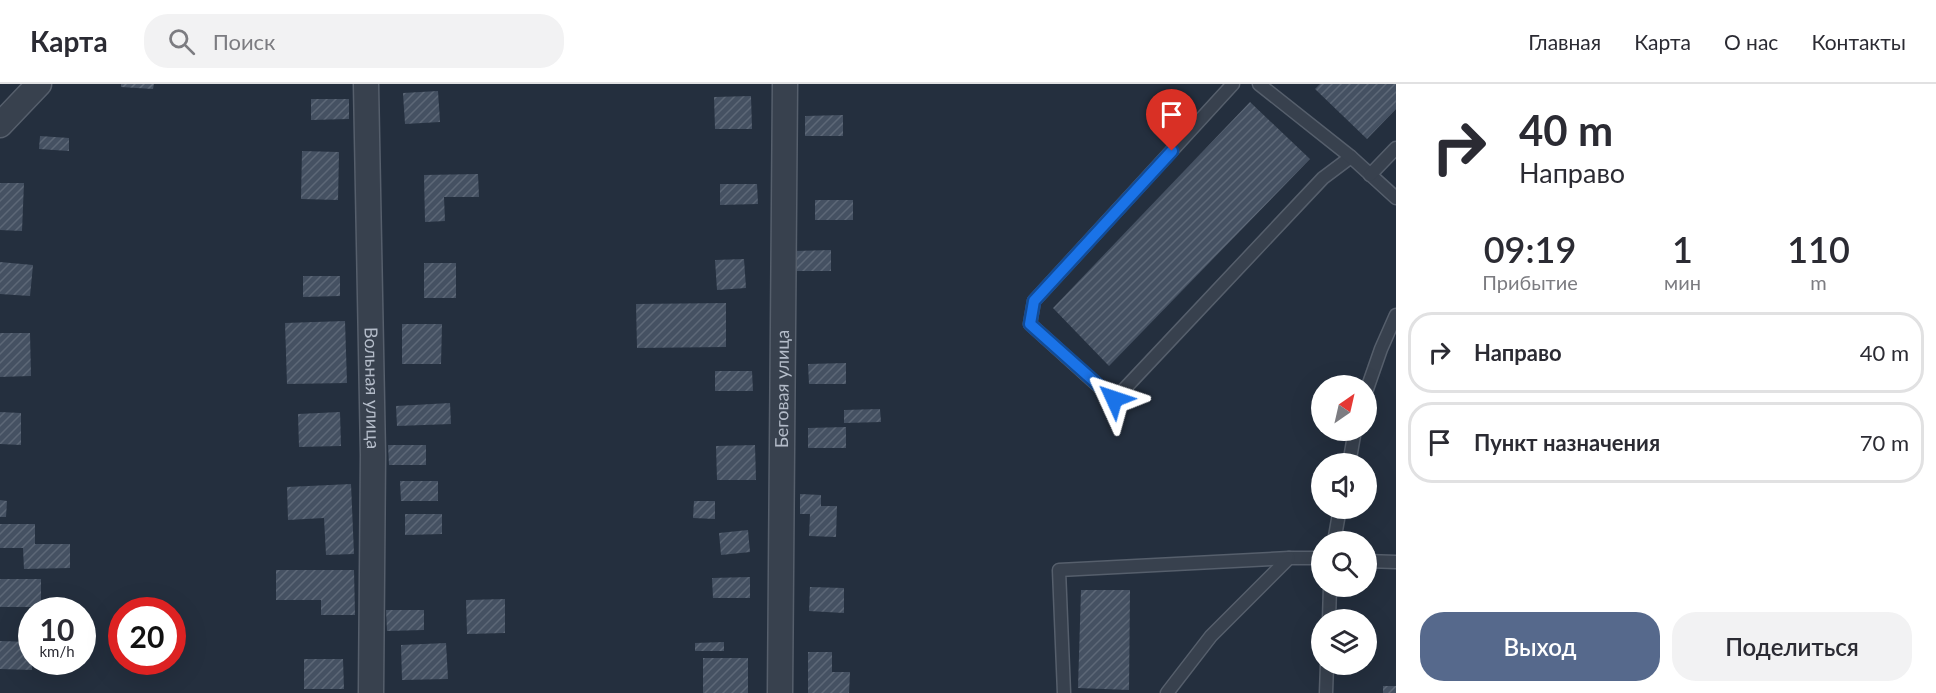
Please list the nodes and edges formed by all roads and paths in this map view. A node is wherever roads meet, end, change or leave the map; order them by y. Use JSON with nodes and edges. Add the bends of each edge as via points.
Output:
{"nodes":[{"id":1,"x":39,"y":84,"type":"edge"},
{"id":2,"x":366,"y":84,"type":"edge"},
{"id":3,"x":785,"y":84,"type":"edge"},
{"id":4,"x":1233,"y":84,"type":"edge"},
{"id":5,"x":1259,"y":84,"type":"edge"},
{"id":6,"x":0,"y":125,"type":"edge"},
{"id":7,"x":1396,"y":148,"type":"edge"},
{"id":8,"x":1351,"y":158,"type":"junction"},
{"id":9,"x":1370,"y":175,"type":"junction"},
{"id":10,"x":1396,"y":198,"type":"edge"},
{"id":11,"x":1396,"y":315,"type":"edge"},
{"id":12,"x":1372,"y":375,"type":"edge"},
{"id":13,"x":1289,"y":558,"type":"junction"},
{"id":14,"x":1311,"y":558,"type":"edge"},
{"id":15,"x":1377,"y":561,"type":"edge"},
{"id":16,"x":1396,"y":562,"type":"edge"},
{"id":17,"x":1327,"y":675,"type":"edge"},
{"id":18,"x":371,"y":693,"type":"edge"},
{"id":19,"x":780,"y":693,"type":"edge"},
{"id":20,"x":1064,"y":693,"type":"edge"},
{"id":21,"x":1167,"y":693,"type":"edge"},
{"id":22,"x":1326,"y":693,"type":"edge"}],
"edges":[{"from":1,"to":6,"type":"street"},
{"from":2,"to":18,"type":"street","name":"Вольная улица","via":[[373,455]]},
{"from":3,"to":19,"type":"street","name":"Беговая улица"},
{"from":4,"to":8,"type":"lane","via":[[1034,301],[1030,324],[1114,399],[1323,178]]},
{"from":5,"to":8,"type":"lane"},
{"from":7,"to":9,"type":"lane"},
{"from":8,"to":9,"type":"lane"},
{"from":9,"to":10,"type":"lane"},
{"from":11,"to":12,"type":"lane"},
{"from":13,"to":14,"type":"lane"},
{"from":13,"to":20,"type":"lane","via":[[1059,570]]},
{"from":13,"to":21,"type":"lane","via":[[1211,636]]},
{"from":15,"to":16,"type":"lane"},
{"from":17,"to":22,"type":"lane"}]}
